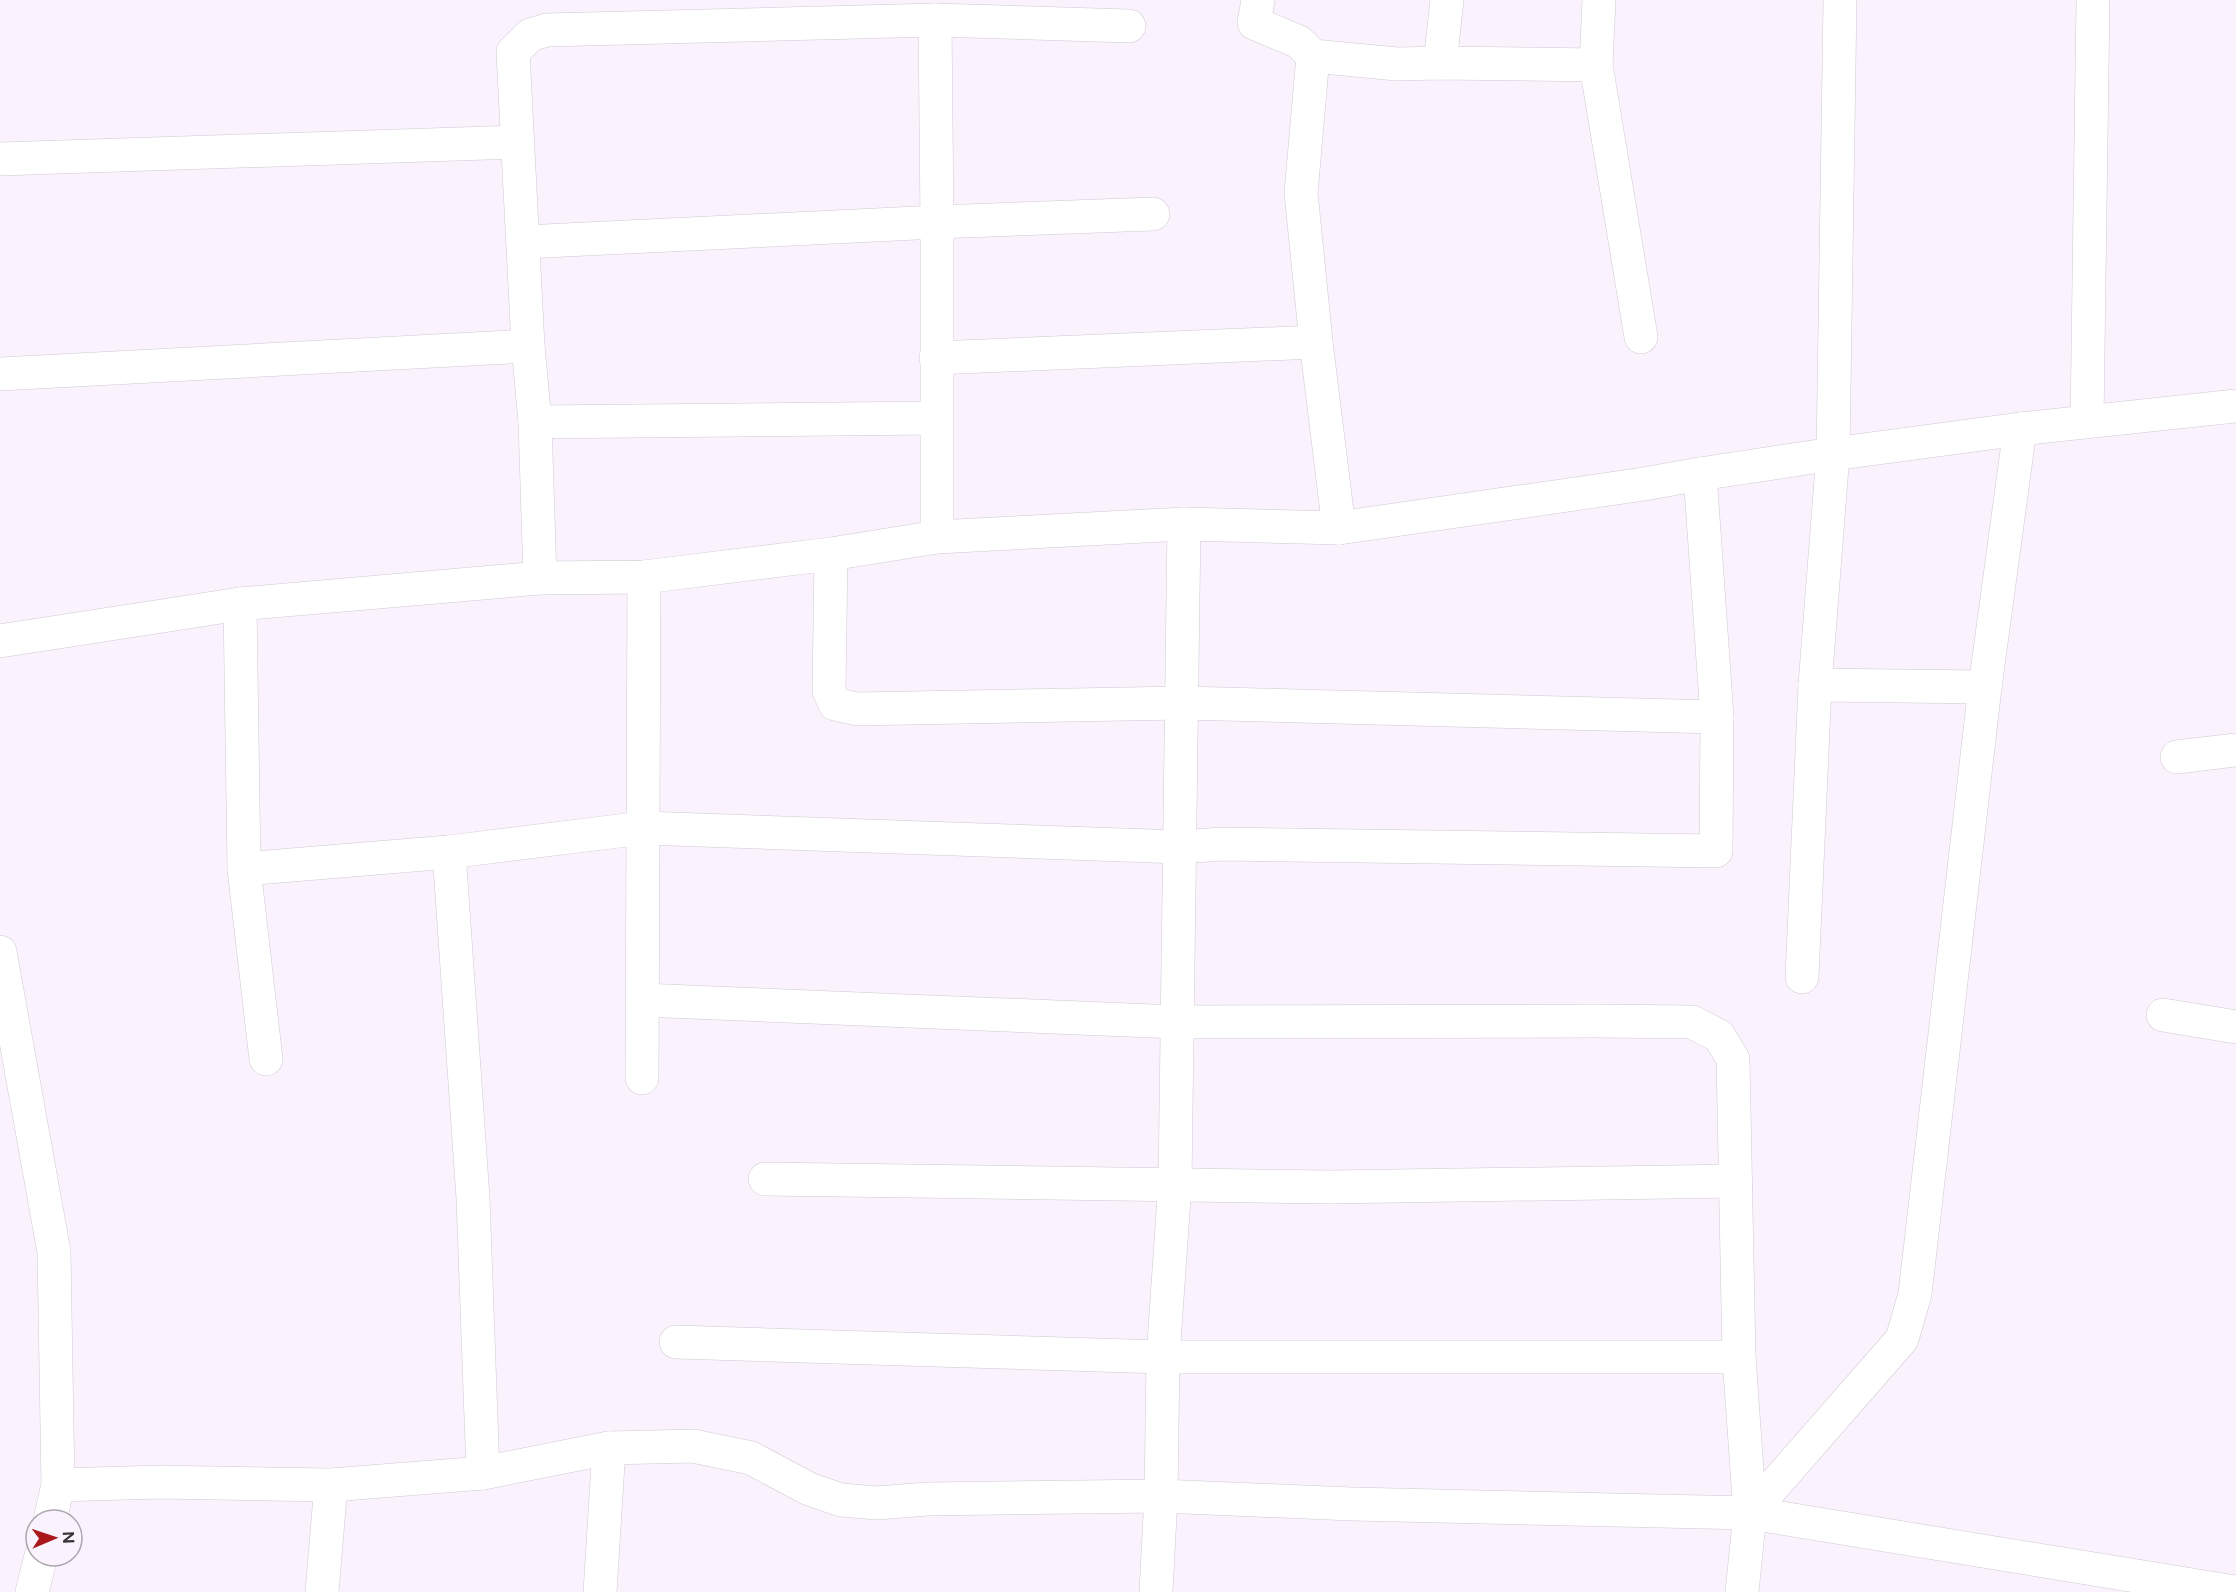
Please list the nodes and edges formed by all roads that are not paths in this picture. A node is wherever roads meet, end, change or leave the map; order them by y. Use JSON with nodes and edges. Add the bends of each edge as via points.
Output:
{"nodes":[{"id":1,"x":1258,"y":0,"type":"edge"},
{"id":2,"x":1447,"y":0,"type":"edge"},
{"id":3,"x":1599,"y":0,"type":"edge"},
{"id":4,"x":1840,"y":0,"type":"edge"},
{"id":5,"x":2093,"y":0,"type":"edge"},
{"id":6,"x":935,"y":20,"type":"junction"},
{"id":7,"x":1129,"y":26,"type":"dead end"},
{"id":8,"x":1313,"y":56,"type":"junction"},
{"id":9,"x":1440,"y":63,"type":"junction"},
{"id":10,"x":1596,"y":65,"type":"junction"},
{"id":11,"x":518,"y":142,"type":"junction"},
{"id":12,"x":0,"y":159,"type":"edge"},
{"id":13,"x":1153,"y":214,"type":"dead end"},
{"id":14,"x":938,"y":222,"type":"junction"},
{"id":15,"x":524,"y":242,"type":"junction"},
{"id":16,"x":1641,"y":337,"type":"dead end"},
{"id":17,"x":1316,"y":342,"type":"junction"},
{"id":18,"x":528,"y":346,"type":"junction"},
{"id":19,"x":936,"y":358,"type":"junction"},
{"id":20,"x":0,"y":374,"type":"edge"},
{"id":21,"x":2236,"y":406,"type":"edge"},
{"id":22,"x":936,"y":418,"type":"junction"},
{"id":23,"x":535,"y":422,"type":"junction"},
{"id":24,"x":2087,"y":422,"type":"junction"},
{"id":25,"x":2020,"y":429,"type":"junction"},
{"id":26,"x":1833,"y":454,"type":"junction"},
{"id":27,"x":1700,"y":474,"type":"junction"},
{"id":28,"x":1184,"y":524,"type":"junction"},
{"id":29,"x":1339,"y":528,"type":"junction"},
{"id":30,"x":937,"y":537,"type":"junction"},
{"id":31,"x":831,"y":554,"type":"junction"},
{"id":32,"x":644,"y":577,"type":"junction"},
{"id":33,"x":540,"y":578,"type":"junction"},
{"id":34,"x":240,"y":604,"type":"junction"},
{"id":35,"x":0,"y":641,"type":"edge"},
{"id":36,"x":1815,"y":686,"type":"junction"},
{"id":37,"x":1985,"y":687,"type":"junction"},
{"id":38,"x":1182,"y":703,"type":"junction"},
{"id":39,"x":1717,"y":717,"type":"junction"},
{"id":40,"x":2236,"y":750,"type":"edge"},
{"id":41,"x":2177,"y":757,"type":"dead end"},
{"id":42,"x":643,"y":828,"type":"junction"},
{"id":43,"x":1180,"y":847,"type":"junction"},
{"id":44,"x":449,"y":852,"type":"junction"},
{"id":45,"x":244,"y":869,"type":"junction"},
{"id":46,"x":0,"y":952,"type":"edge"},
{"id":47,"x":1802,"y":976,"type":"dead end"},
{"id":48,"x":642,"y":1000,"type":"junction"},
{"id":49,"x":2163,"y":1015,"type":"dead end"},
{"id":50,"x":1177,"y":1023,"type":"junction"},
{"id":51,"x":2236,"y":1027,"type":"edge"},
{"id":52,"x":266,"y":1059,"type":"dead end"},
{"id":53,"x":642,"y":1078,"type":"dead end"},
{"id":54,"x":765,"y":1179,"type":"dead end"},
{"id":55,"x":1736,"y":1181,"type":"junction"},
{"id":56,"x":1174,"y":1183,"type":"junction"},
{"id":57,"x":676,"y":1342,"type":"dead end"},
{"id":58,"x":1163,"y":1357,"type":"junction"},
{"id":59,"x":1739,"y":1357,"type":"junction"},
{"id":60,"x":609,"y":1449,"type":"junction"},
{"id":61,"x":483,"y":1473,"type":"junction"},
{"id":62,"x":58,"y":1485,"type":"junction"},
{"id":63,"x":331,"y":1485,"type":"junction"},
{"id":64,"x":1161,"y":1496,"type":"junction"},
{"id":65,"x":53,"y":1508,"type":"edge"},
{"id":66,"x":1750,"y":1513,"type":"junction"},
{"id":67,"x":38,"y":1568,"type":"edge"},
{"id":68,"x":2097,"y":1581,"type":"edge"},
{"id":69,"x":32,"y":1592,"type":"edge"},
{"id":70,"x":322,"y":1592,"type":"edge"},
{"id":71,"x":600,"y":1592,"type":"edge"},
{"id":72,"x":1156,"y":1592,"type":"edge"},
{"id":73,"x":1742,"y":1592,"type":"edge"},
{"id":74,"x":2234,"y":1592,"type":"edge"}],
"edges":[{"from":1,"to":8,"type":"street","via":[[1254,23],[1299,42]]},
{"from":2,"to":9,"type":"street"},
{"from":3,"to":10,"type":"street"},
{"from":4,"to":26,"type":"street"},
{"from":5,"to":24,"type":"street"},
{"from":6,"to":7,"type":"street"},
{"from":6,"to":11,"type":"street","via":[[547,30],[530,35],[513,52]]},
{"from":6,"to":14,"type":"street"},
{"from":8,"to":9,"type":"street","via":[[1396,64]]},
{"from":8,"to":17,"type":"street","via":[[1301,193]]},
{"from":9,"to":10,"type":"street"},
{"from":10,"to":16,"type":"street"},
{"from":11,"to":12,"type":"street"},
{"from":11,"to":15,"type":"street"},
{"from":13,"to":14,"type":"street"},
{"from":14,"to":15,"type":"street"},
{"from":14,"to":19,"type":"street"},
{"from":15,"to":18,"type":"street"},
{"from":17,"to":19,"type":"street"},
{"from":17,"to":29,"type":"street"},
{"from":18,"to":20,"type":"street"},
{"from":18,"to":23,"type":"street"},
{"from":19,"to":22,"type":"street"},
{"from":21,"to":24,"type":"street"},
{"from":22,"to":23,"type":"street"},
{"from":22,"to":30,"type":"street"},
{"from":23,"to":33,"type":"street"},
{"from":24,"to":25,"type":"street"},
{"from":25,"to":26,"type":"street"},
{"from":25,"to":37,"type":"street"},
{"from":26,"to":27,"type":"street"},
{"from":26,"to":36,"type":"street"},
{"from":27,"to":29,"type":"street"},
{"from":27,"to":39,"type":"street"},
{"from":28,"to":29,"type":"street"},
{"from":28,"to":30,"type":"street"},
{"from":28,"to":38,"type":"street"},
{"from":30,"to":31,"type":"street"},
{"from":31,"to":32,"type":"street"},
{"from":31,"to":38,"type":"street","via":[[829,691],[835,704],[857,709]]},
{"from":32,"to":33,"type":"street"},
{"from":32,"to":42,"type":"street"},
{"from":33,"to":34,"type":"street"},
{"from":34,"to":35,"type":"street"},
{"from":34,"to":45,"type":"street"},
{"from":36,"to":37,"type":"street"},
{"from":36,"to":47,"type":"street"},
{"from":37,"to":66,"type":"street","via":[[1912,1305],[1902,1339]]},
{"from":38,"to":39,"type":"street"},
{"from":38,"to":43,"type":"street"},
{"from":39,"to":43,"type":"street","via":[[1716,851],[1222,844]]},
{"from":40,"to":41,"type":"street"},
{"from":42,"to":43,"type":"street"},
{"from":42,"to":44,"type":"street"},
{"from":42,"to":48,"type":"street"},
{"from":43,"to":50,"type":"street"},
{"from":44,"to":45,"type":"street"},
{"from":44,"to":61,"type":"street","via":[[473,1198]]},
{"from":45,"to":52,"type":"street"},
{"from":46,"to":62,"type":"street","via":[[54,1252]]},
{"from":48,"to":50,"type":"street"},
{"from":48,"to":53,"type":"street"},
{"from":49,"to":51,"type":"street"},
{"from":50,"to":55,"type":"street","via":[[1692,1022],[1719,1036],[1733,1059]]},
{"from":50,"to":56,"type":"street"},
{"from":54,"to":56,"type":"street"},
{"from":55,"to":56,"type":"street","via":[[1330,1187]]},
{"from":55,"to":59,"type":"street"},
{"from":56,"to":58,"type":"street"},
{"from":57,"to":58,"type":"street"},
{"from":58,"to":59,"type":"street"},
{"from":58,"to":64,"type":"street"},
{"from":59,"to":66,"type":"street"},
{"from":60,"to":61,"type":"street"},
{"from":60,"to":64,"type":"street","via":[[693,1446],[751,1458],[809,1489],[841,1500],[877,1503]]},
{"from":60,"to":71,"type":"street"},
{"from":61,"to":63,"type":"street"},
{"from":62,"to":63,"type":"street","via":[[160,1482]]},
{"from":62,"to":65,"type":"street"},
{"from":63,"to":70,"type":"street"},
{"from":64,"to":66,"type":"street"},
{"from":64,"to":72,"type":"street"},
{"from":66,"to":68,"type":"street"},
{"from":66,"to":73,"type":"street"},
{"from":67,"to":69,"type":"street"},
{"from":68,"to":74,"type":"street"}]}
